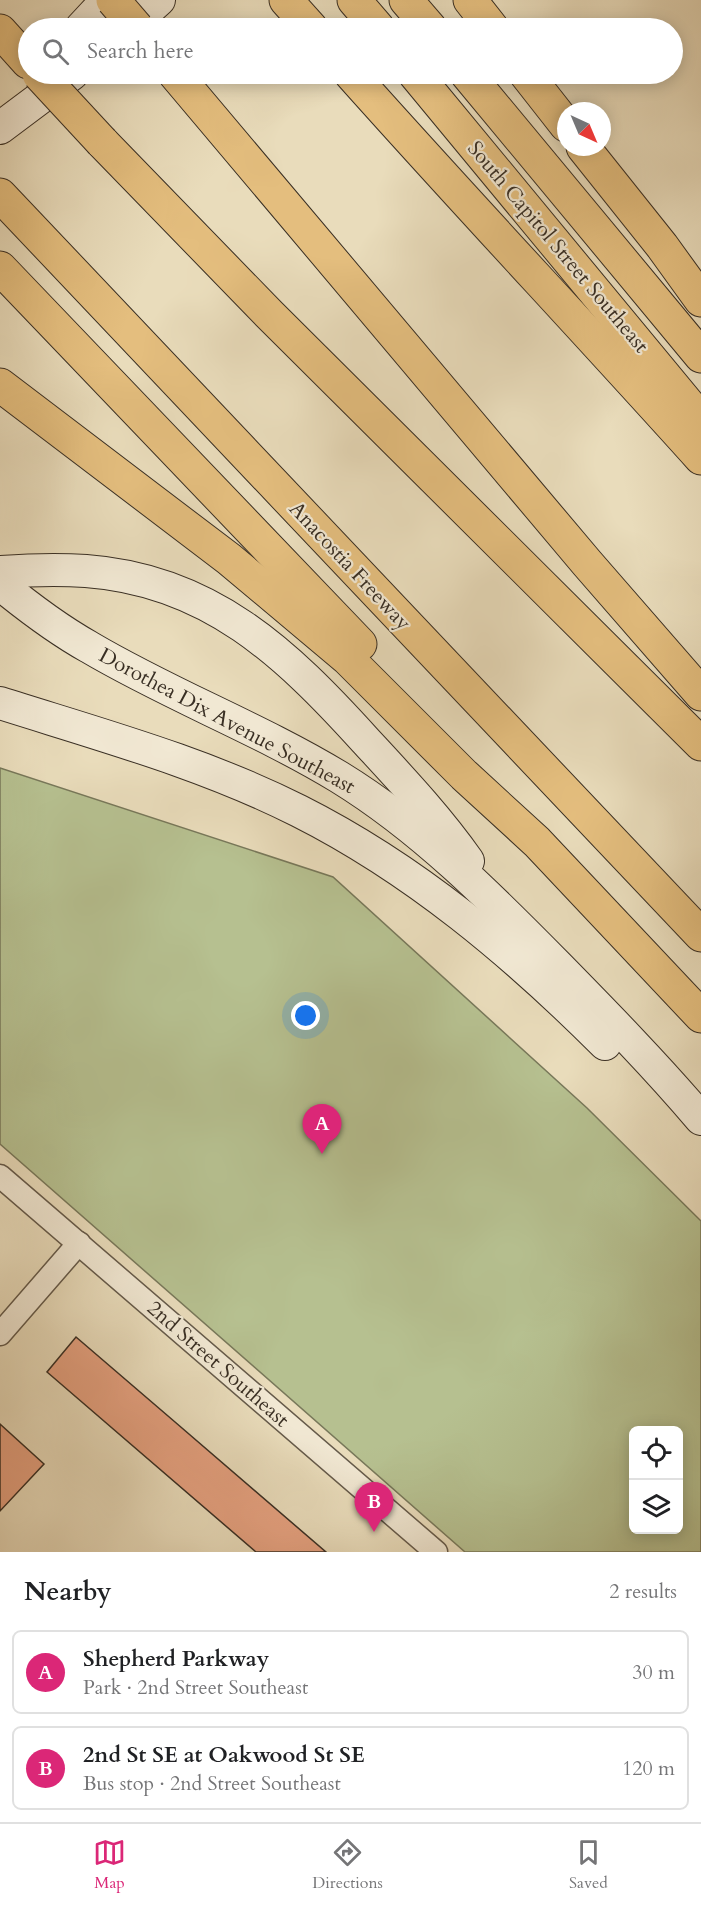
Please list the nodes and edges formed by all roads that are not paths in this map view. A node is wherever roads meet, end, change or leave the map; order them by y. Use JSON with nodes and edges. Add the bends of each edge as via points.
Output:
{"nodes":[{"id":1,"x":107,"y":0,"type":"edge"},
{"id":2,"x":113,"y":0,"type":"edge"},
{"id":3,"x":159,"y":0,"type":"edge"},
{"id":4,"x":286,"y":0,"type":"edge"},
{"id":5,"x":354,"y":0,"type":"edge"},
{"id":6,"x":406,"y":0,"type":"edge"},
{"id":7,"x":470,"y":0,"type":"edge"},
{"id":8,"x":90,"y":18,"type":"edge"},
{"id":9,"x":128,"y":18,"type":"edge"},
{"id":10,"x":139,"y":18,"type":"edge"},
{"id":11,"x":302,"y":18,"type":"edge"},
{"id":12,"x":369,"y":18,"type":"edge"},
{"id":13,"x":421,"y":18,"type":"edge"},
{"id":14,"x":484,"y":18,"type":"edge"},
{"id":15,"x":0,"y":31,"type":"edge"},
{"id":16,"x":18,"y":51,"type":"edge"},
{"id":17,"x":32,"y":84,"type":"edge"},
{"id":18,"x":49,"y":84,"type":"edge"},
{"id":19,"x":59,"y":84,"type":"edge"},
{"id":20,"x":183,"y":84,"type":"edge"},
{"id":21,"x":360,"y":84,"type":"edge"},
{"id":22,"x":423,"y":84,"type":"edge"},
{"id":23,"x":475,"y":84,"type":"edge"},
{"id":24,"x":534,"y":84,"type":"edge"},
{"id":25,"x":557,"y":113,"type":"edge"},
{"id":26,"x":0,"y":123,"type":"edge"},
{"id":27,"x":0,"y":128,"type":"edge"},
{"id":28,"x":591,"y":156,"type":"edge"},
{"id":29,"x":0,"y":195,"type":"edge"},
{"id":30,"x":0,"y":268,"type":"edge"},
{"id":31,"x":701,"y":300,"type":"edge"},
{"id":32,"x":701,"y":356,"type":"edge"},
{"id":33,"x":0,"y":385,"type":"edge"},
{"id":34,"x":701,"y":420,"type":"edge"},
{"id":35,"x":701,"y":458,"type":"edge"},
{"id":36,"x":0,"y":572,"type":"edge"},
{"id":37,"x":0,"y":584,"type":"edge"},
{"id":38,"x":701,"y":694,"type":"edge"},
{"id":39,"x":0,"y":703,"type":"edge"},
{"id":40,"x":701,"y":744,"type":"edge"},
{"id":41,"x":537,"y":842,"type":"junction"},
{"id":42,"x":504,"y":910,"type":"junction"},
{"id":43,"x":701,"y":935,"type":"edge"},
{"id":44,"x":701,"y":1016,"type":"edge"},
{"id":45,"x":701,"y":1119,"type":"edge"},
{"id":46,"x":701,"y":1127,"type":"edge"},
{"id":47,"x":0,"y":1176,"type":"edge"},
{"id":48,"x":79,"y":1243,"type":"junction"},
{"id":49,"x":0,"y":1334,"type":"edge"},
{"id":50,"x":428,"y":1550,"type":"edge"}],
"edges":[{"from":1,"to":8,"type":"main road"},
{"from":2,"to":9,"type":"main road","bridge":true},
{"from":3,"to":10,"type":"main road"},
{"from":4,"to":11,"type":"main road"},
{"from":5,"to":12,"type":"main road"},
{"from":6,"to":13,"type":"main road"},
{"from":7,"to":14,"type":"main road"},
{"from":15,"to":16,"type":"main road"},
{"from":17,"to":26,"type":"main road"},
{"from":18,"to":40,"type":"main road","bridge":true,"via":[[269,314]]},
{"from":19,"to":27,"type":"main road"},
{"from":20,"to":38,"type":"main road"},
{"from":21,"to":35,"type":"main road"},
{"from":22,"to":34,"type":"main road","name":"South Capitol Street Southeast"},
{"from":23,"to":32,"type":"main road"},
{"from":24,"to":25,"type":"main road"},
{"from":28,"to":31,"type":"main road"},
{"from":29,"to":43,"type":"main road","name":"Anacostia Freeway"},
{"from":30,"to":41,"type":"main road","via":[[475,763]]},
{"from":33,"to":41,"type":"main road","via":[[311,626]]},
{"from":36,"to":42,"type":"main road","via":[[86,571],[138,579],[206,604],[247,628],[301,673],[443,825]]},
{"from":37,"to":42,"type":"main road","name":"Dorothea Dix Avenue Southeast","via":[[38,614],[110,659],[248,727],[340,778],[434,847]]},
{"from":39,"to":46,"type":"main road","via":[[223,777],[356,843],[489,938],[553,994],[643,1083]]},
{"from":41,"to":44,"type":"main road"},
{"from":42,"to":45,"type":"main road","name":"Dorothea Dix Avenue Southeast","via":[[658,1068]]},
{"from":47,"to":48,"type":"street","name":"2nd Street Southeast"},
{"from":48,"to":49,"type":"street"},
{"from":48,"to":50,"type":"street","name":"2nd Street Southeast"}]}
